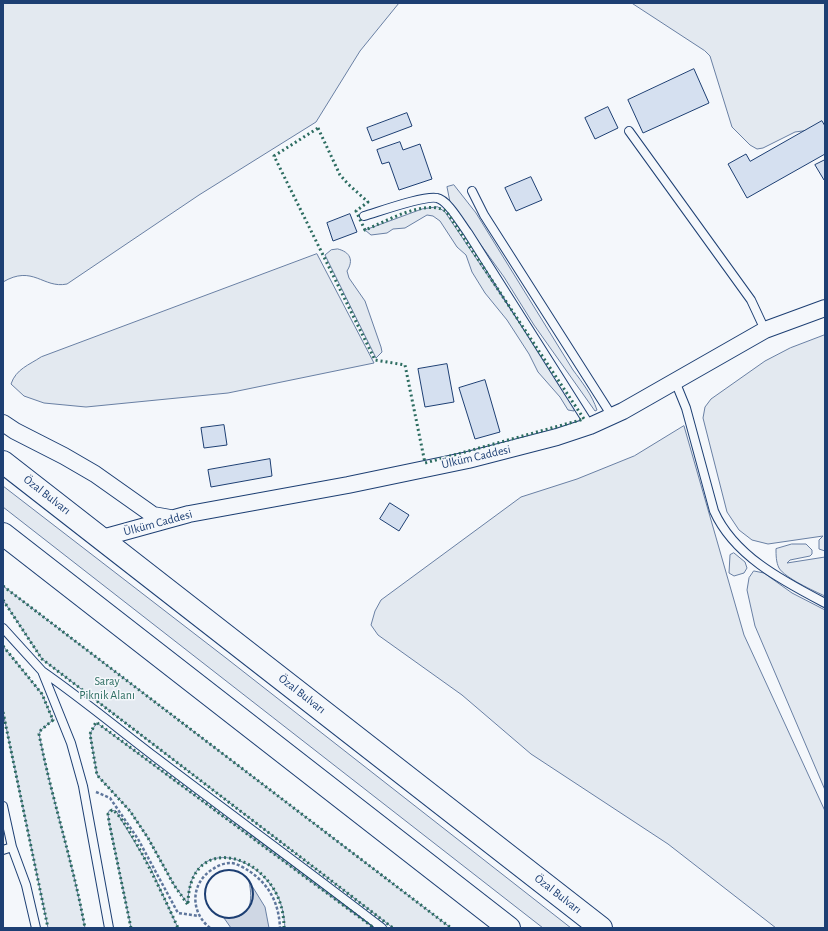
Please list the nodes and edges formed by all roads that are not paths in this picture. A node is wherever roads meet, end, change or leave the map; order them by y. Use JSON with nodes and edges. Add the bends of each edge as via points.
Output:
{"nodes":[{"id":1,"x":629,"y":132,"type":"dead end"},
{"id":2,"x":472,"y":192,"type":"dead end"},
{"id":3,"x":364,"y":216,"type":"dead end"},
{"id":4,"x":825,"y":308,"type":"edge"},
{"id":5,"x":765,"y":330,"type":"junction"},
{"id":6,"x":676,"y":381,"type":"junction"},
{"id":7,"x":612,"y":416,"type":"junction"},
{"id":8,"x":3,"y":423,"type":"edge"},
{"id":9,"x":590,"y":426,"type":"junction"},
{"id":10,"x":3,"y":462,"type":"edge"},
{"id":11,"x":170,"y":518,"type":"junction"},
{"id":12,"x":3,"y":534,"type":"edge"},
{"id":13,"x":102,"y":538,"type":"junction"},
{"id":14,"x":825,"y":603,"type":"edge"},
{"id":15,"x":3,"y":628,"type":"edge"},
{"id":16,"x":42,"y":671,"type":"junction"},
{"id":17,"x":3,"y":806,"type":"edge"},
{"id":18,"x":12,"y":847,"type":"junction"},
{"id":19,"x":3,"y":850,"type":"edge"},
{"id":20,"x":36,"y":928,"type":"edge"},
{"id":21,"x":109,"y":928,"type":"edge"},
{"id":22,"x":382,"y":928,"type":"edge"},
{"id":23,"x":509,"y":928,"type":"edge"},
{"id":24,"x":601,"y":928,"type":"edge"}],
"edges":[{"from":1,"to":5,"type":"lane","via":[[751,300]]},
{"from":2,"to":7,"type":"lane","via":[[484,215]]},
{"from":3,"to":9,"type":"lane","via":[[424,198],[437,198],[445,203],[468,233]]},
{"from":4,"to":5,"type":"street","name":"Ülküm Caddesi"},
{"from":5,"to":6,"type":"street","name":"Ülküm Caddesi"},
{"from":6,"to":7,"type":"street","name":"Ülküm Caddesi"},
{"from":6,"to":14,"type":"lane","via":[[719,523],[736,543],[758,562],[796,588]]},
{"from":7,"to":9,"type":"street","name":"Ülküm Caddesi"},
{"from":8,"to":11,"type":"street","via":[[95,474],[153,515]]},
{"from":9,"to":11,"type":"street","name":"Ülküm Caddesi","via":[[468,460]]},
{"from":10,"to":13,"type":"highway","name":"Özal Bulvarı"},
{"from":11,"to":13,"type":"street","name":"Ülküm Caddesi"},
{"from":12,"to":23,"type":"highway"},
{"from":13,"to":24,"type":"highway","name":"Özal Bulvarı"},
{"from":15,"to":16,"type":"lane"},
{"from":16,"to":21,"type":"lane","via":[[71,743],[83,786]]},
{"from":16,"to":22,"type":"lane","via":[[82,698],[154,756]]},
{"from":17,"to":18,"type":"lane"},
{"from":18,"to":19,"type":"lane"},
{"from":18,"to":20,"type":"lane","via":[[26,885]]}]}
